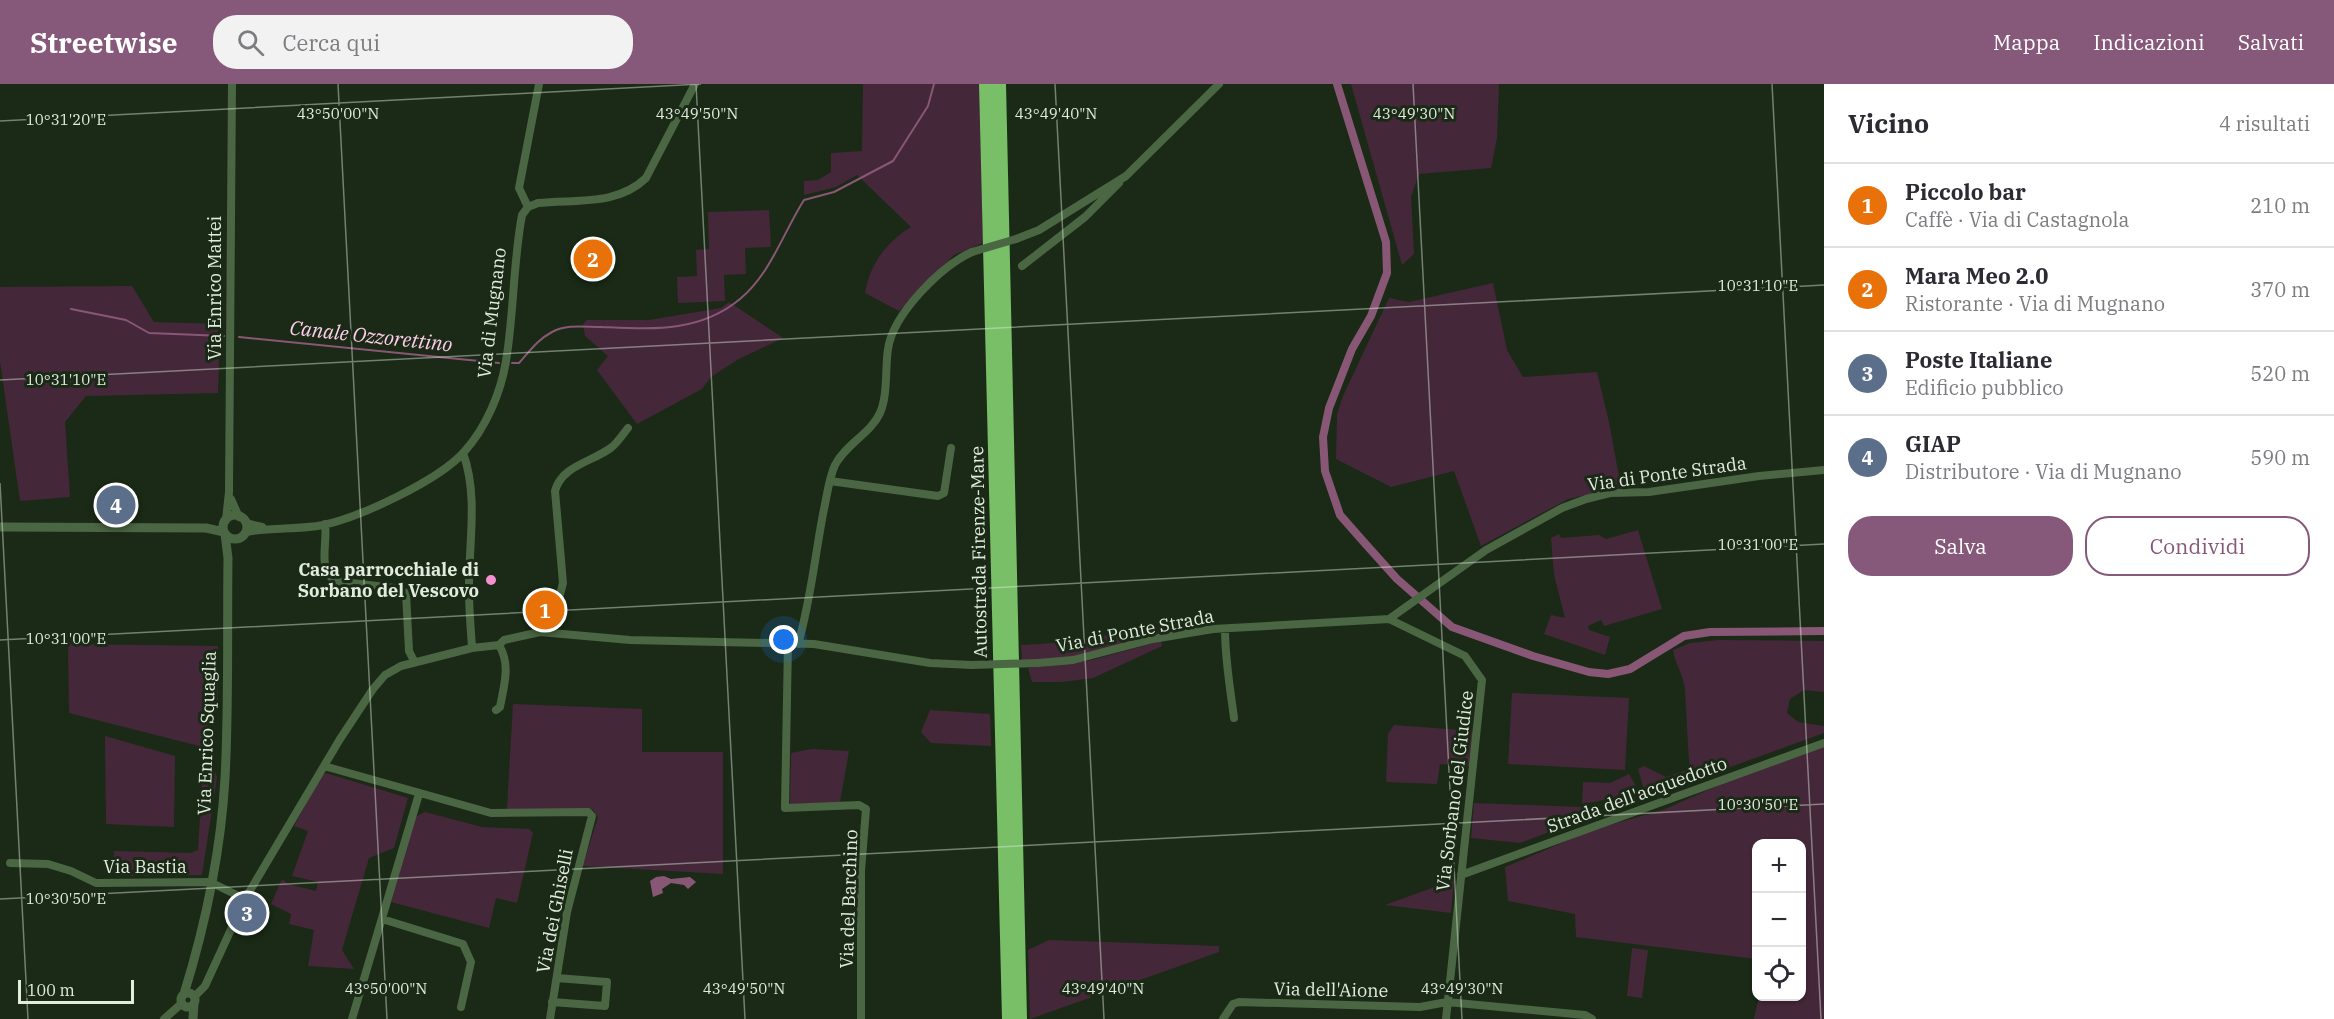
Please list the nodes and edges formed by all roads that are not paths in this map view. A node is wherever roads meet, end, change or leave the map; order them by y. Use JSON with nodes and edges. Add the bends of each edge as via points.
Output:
{"nodes":[{"id":1,"x":232,"y":84,"type":"edge"},
{"id":2,"x":539,"y":84,"type":"edge"},
{"id":3,"x":695,"y":84,"type":"edge"},
{"id":4,"x":986,"y":84,"type":"edge"},
{"id":5,"x":999,"y":84,"type":"edge"},
{"id":6,"x":1219,"y":84,"type":"edge"},
{"id":7,"x":1126,"y":176,"type":"junction"},
{"id":8,"x":528,"y":207,"type":"junction"},
{"id":9,"x":1022,"y":266,"type":"dead end"},
{"id":10,"x":628,"y":428,"type":"dead end"},
{"id":11,"x":951,"y":448,"type":"dead end"},
{"id":12,"x":463,"y":453,"type":"junction"},
{"id":13,"x":1824,"y":470,"type":"edge"},
{"id":14,"x":830,"y":481,"type":"junction"},
{"id":15,"x":229,"y":492,"type":"junction"},
{"id":16,"x":226,"y":520,"type":"junction"},
{"id":17,"x":325,"y":524,"type":"junction"},
{"id":18,"x":0,"y":527,"type":"edge"},
{"id":19,"x":243,"y":527,"type":"junction"},
{"id":20,"x":206,"y":528,"type":"junction"},
{"id":21,"x":225,"y":533,"type":"junction"},
{"id":22,"x":228,"y":558,"type":"junction"},
{"id":23,"x":1389,"y":619,"type":"junction"},
{"id":24,"x":1225,"y":629,"type":"junction"},
{"id":25,"x":540,"y":632,"type":"junction"},
{"id":26,"x":788,"y":644,"type":"junction"},
{"id":27,"x":798,"y":644,"type":"junction"},
{"id":28,"x":499,"y":645,"type":"junction"},
{"id":29,"x":472,"y":648,"type":"junction"},
{"id":30,"x":414,"y":661,"type":"junction"},
{"id":31,"x":496,"y":710,"type":"dead end"},
{"id":32,"x":1234,"y":718,"type":"dead end"},
{"id":33,"x":1824,"y":743,"type":"edge"},
{"id":34,"x":324,"y":766,"type":"junction"},
{"id":35,"x":419,"y":794,"type":"junction"},
{"id":36,"x":9,"y":863,"type":"dead end"},
{"id":37,"x":1461,"y":875,"type":"junction"},
{"id":38,"x":210,"y":882,"type":"junction"},
{"id":39,"x":244,"y":899,"type":"junction"},
{"id":40,"x":382,"y":919,"type":"junction"},
{"id":41,"x":556,"y":978,"type":"junction"},
{"id":42,"x":188,"y":1000,"type":"junction"},
{"id":43,"x":552,"y":1002,"type":"junction"},
{"id":44,"x":1447,"y":1002,"type":"junction"},
{"id":45,"x":460,"y":1007,"type":"dead end"},
{"id":46,"x":167,"y":1017,"type":"edge"},
{"id":47,"x":193,"y":1019,"type":"edge"},
{"id":48,"x":352,"y":1019,"type":"edge"},
{"id":49,"x":550,"y":1019,"type":"edge"},
{"id":50,"x":861,"y":1019,"type":"edge"},
{"id":51,"x":1009,"y":1019,"type":"edge"},
{"id":52,"x":1020,"y":1019,"type":"edge"},
{"id":53,"x":1223,"y":1019,"type":"edge"},
{"id":54,"x":1446,"y":1019,"type":"edge"},
{"id":55,"x":1592,"y":1019,"type":"edge"}],
"edges":[{"from":1,"to":15,"type":"street","name":"Via Enrico Mattei"},
{"from":2,"to":8,"type":"street","via":[[519,188]]},
{"from":3,"to":8,"type":"street","via":[[646,178],[634,190],[616,197]]},
{"from":4,"to":51,"type":"highway","name":"Autostrada Firenze-Mare"},
{"from":5,"to":52,"type":"highway","name":"Autostrada Firenze-Mare"},
{"from":6,"to":7,"type":"street"},
{"from":7,"to":9,"type":"street","via":[[1085,217]]},
{"from":7,"to":14,"type":"street","bridge":true,"via":[[1039,230],[972,252],[945,268],[914,301],[895,329],[888,346],[879,415],[846,449]]},
{"from":8,"to":12,"type":"street","name":"Via di Mugnano","via":[[522,215],[518,237],[502,381],[479,431]]},
{"from":10,"to":25,"type":"street","via":[[611,447],[566,472],[558,482],[555,491],[563,583],[558,602]]},
{"from":11,"to":14,"type":"street","via":[[944,493],[938,496]]},
{"from":12,"to":17,"type":"street","name":"Via di Mugnano","via":[[378,507]]},
{"from":12,"to":29,"type":"street","via":[[468,466],[470,504]]},
{"from":13,"to":23,"type":"street","name":"Via di Ponte Strada","via":[[1649,492],[1610,493],[1562,507],[1486,550]]},
{"from":14,"to":27,"type":"street","via":[[812,570],[808,612]]},
{"from":15,"to":16,"type":"street","name":"Via Enrico Mattei"},
{"from":15,"to":19,"type":"street","name":"Via Enrico Mattei"},
{"from":16,"to":19,"type":"street","via":[[232,516]]},
{"from":16,"to":20,"type":"street"},
{"from":16,"to":21,"type":"street","name":"Via Enrico Squaglia"},
{"from":17,"to":19,"type":"street","name":"Via di Mugnano"},
{"from":17,"to":30,"type":"street","via":[[324,567],[328,576],[335,581],[406,593],[409,651]]},
{"from":18,"to":20,"type":"street"},
{"from":19,"to":21,"type":"street","via":[[234,539]]},
{"from":19,"to":22,"type":"street"},
{"from":20,"to":21,"type":"street"},
{"from":21,"to":22,"type":"street","name":"Via Enrico Squaglia"},
{"from":22,"to":38,"type":"street","name":"Via Enrico Squaglia","via":[[225,779]]},
{"from":23,"to":24,"type":"street","name":"Via di Ponte Strada"},
{"from":23,"to":37,"type":"street","name":"Via Sorbano del Giudice","via":[[1466,656],[1482,680]]},
{"from":24,"to":27,"type":"street","name":"Via di Ponte Strada","bridge":true,"via":[[1153,639],[1073,660],[1038,663],[930,663]]},
{"from":24,"to":32,"type":"street","via":[[1225,669]]},
{"from":25,"to":26,"type":"street","name":"Via di Ponte Strada","via":[[630,640]]},
{"from":25,"to":28,"type":"street","name":"Via di Ponte Strada","via":[[504,640]]},
{"from":26,"to":27,"type":"street","name":"Via di Ponte Strada"},
{"from":26,"to":50,"type":"street","name":"Via del Barchino","via":[[785,808],[859,805],[866,809],[861,871]]},
{"from":28,"to":29,"type":"street","name":"Via di Ponte Strada"},
{"from":28,"to":31,"type":"street","via":[[506,657],[506,672],[500,707]]},
{"from":29,"to":30,"type":"street","name":"Via di Ponte Strada"},
{"from":30,"to":34,"type":"street","name":"Via di Ponte Strada","via":[[385,675]]},
{"from":33,"to":37,"type":"street","name":"Strada dell'acquedotto"},
{"from":34,"to":35,"type":"street"},
{"from":34,"to":39,"type":"street","name":"Via di Ponte Strada"},
{"from":35,"to":40,"type":"street"},
{"from":35,"to":41,"type":"street","name":"Via dei Ghiselli","via":[[491,813],[592,816],[576,873]]},
{"from":36,"to":38,"type":"street","name":"Via Bastia","via":[[48,864],[96,883]]},
{"from":37,"to":44,"type":"street","name":"Via Sorbano del Giudice"},
{"from":38,"to":39,"type":"street","name":"Via Bastia"},
{"from":38,"to":42,"type":"street","name":"Via Enrico Squaglia","via":[[188,979]]},
{"from":39,"to":42,"type":"street","name":"Via di Ponte Strada","via":[[205,986]]},
{"from":40,"to":45,"type":"street","via":[[463,944],[471,962]]},
{"from":40,"to":48,"type":"street"},
{"from":41,"to":43,"type":"street","name":"Via dei Ghiselli"},
{"from":41,"to":43,"type":"street","via":[[607,982],[605,1006]]},
{"from":42,"to":46,"type":"street","name":"Via di Ponte Strada"},
{"from":42,"to":47,"type":"street","name":"Via Enrico Squaglia"},
{"from":43,"to":49,"type":"street","name":"Via dei Ghiselli"},
{"from":44,"to":53,"type":"street","name":"Via dell'Aione","via":[[1420,1006],[1239,1002]]},
{"from":44,"to":54,"type":"street","name":"Via Sorbano del Giudice"},
{"from":44,"to":55,"type":"street","name":"Via dell'Aione","via":[[1585,1015]]}]}
